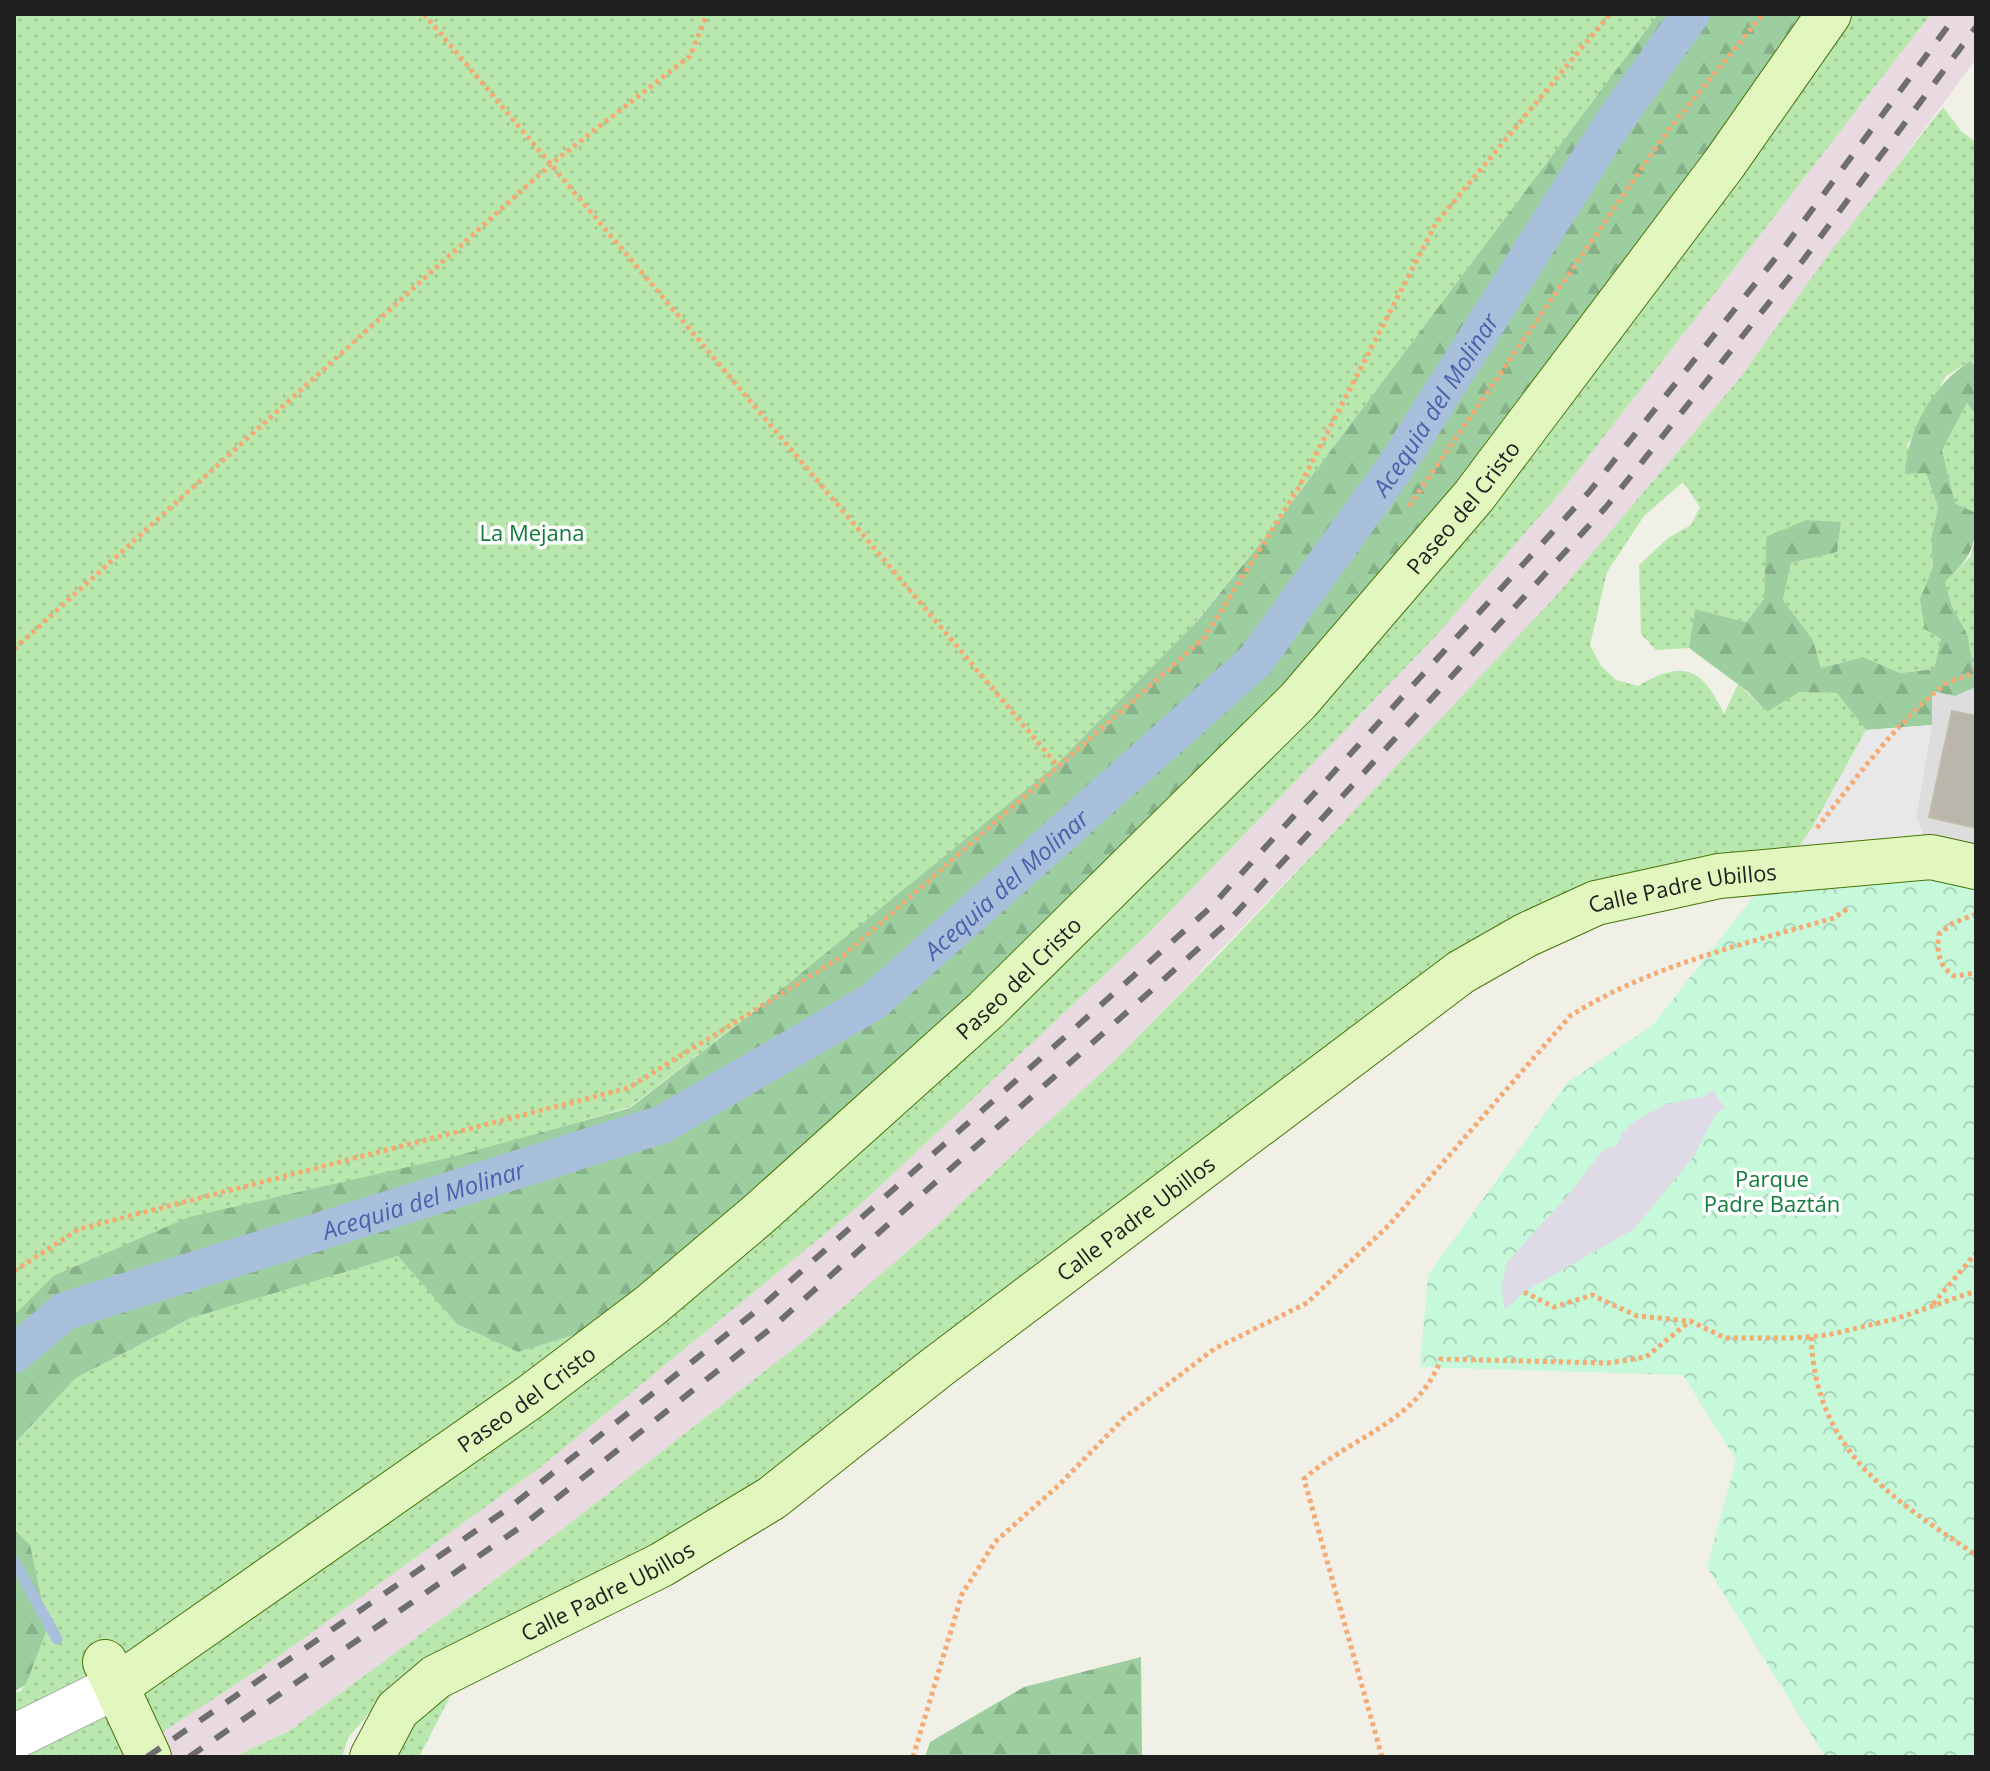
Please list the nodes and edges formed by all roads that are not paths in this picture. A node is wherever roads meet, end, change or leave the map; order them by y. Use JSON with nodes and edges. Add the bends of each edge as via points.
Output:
{"nodes":[{"id":1,"x":1829,"y":14,"type":"edge"},
{"id":2,"x":1976,"y":867,"type":"edge"},
{"id":3,"x":111,"y":1674,"type":"junction"},
{"id":4,"x":14,"y":1737,"type":"edge"},
{"id":5,"x":149,"y":1757,"type":"edge"},
{"id":6,"x":372,"y":1757,"type":"edge"}],
"edges":[{"from":1,"to":3,"type":"street","name":"Paseo del Cristo","via":[[1724,164],[1474,496],[1298,701],[986,1010],[650,1306],[530,1397]]},
{"from":2,"to":6,"type":"street","name":"Calle Padre Ubillos","via":[[1931,857],[1719,876],[1596,903],[1526,935],[1461,972],[772,1498],[661,1565],[436,1677],[397,1710]]},
{"from":3,"to":4,"type":"street","name":"Paseo del Cristo"},
{"from":3,"to":5,"type":"street"}]}
